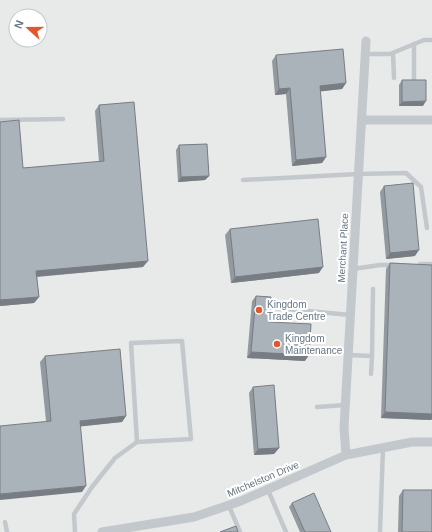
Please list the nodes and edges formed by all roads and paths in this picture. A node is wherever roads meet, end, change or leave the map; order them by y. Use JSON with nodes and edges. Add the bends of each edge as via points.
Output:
{"nodes":[{"id":1,"x":432,"y":40,"type":"edge"},
{"id":2,"x":366,"y":41,"type":"dead end"},
{"id":3,"x":414,"y":44,"type":"junction"},
{"id":4,"x":393,"y":53,"type":"junction"},
{"id":5,"x":365,"y":54,"type":"junction"},
{"id":6,"x":394,"y":78,"type":"dead end"},
{"id":7,"x":414,"y":80,"type":"edge"},
{"id":8,"x":63,"y":119,"type":"dead end"},
{"id":9,"x":0,"y":120,"type":"edge"},
{"id":10,"x":362,"y":120,"type":"junction"},
{"id":11,"x":432,"y":120,"type":"edge"},
{"id":12,"x":358,"y":174,"type":"junction"},
{"id":13,"x":243,"y":180,"type":"dead end"},
{"id":14,"x":427,"y":228,"type":"dead end"},
{"id":15,"x":417,"y":264,"type":"edge"},
{"id":16,"x":432,"y":264,"type":"edge"},
{"id":17,"x":402,"y":265,"type":"edge"},
{"id":18,"x":353,"y":269,"type":"junction"},
{"id":19,"x":373,"y":289,"type":"dead end"},
{"id":20,"x":276,"y":308,"type":"dead end"},
{"id":21,"x":350,"y":315,"type":"junction"},
{"id":22,"x":348,"y":355,"type":"junction"},
{"id":23,"x":372,"y":356,"type":"junction"},
{"id":24,"x":371,"y":374,"type":"dead end"},
{"id":25,"x":345,"y":405,"type":"junction"},
{"id":26,"x":317,"y":407,"type":"dead end"},
{"id":27,"x":137,"y":442,"type":"junction"},
{"id":28,"x":432,"y":442,"type":"edge"},
{"id":29,"x":382,"y":448,"type":"junction"},
{"id":30,"x":346,"y":455,"type":"junction"},
{"id":31,"x":268,"y":490,"type":"junction"},
{"id":32,"x":229,"y":506,"type":"junction"},
{"id":33,"x":6,"y":522,"type":"dead end"},
{"id":34,"x":168,"y":522,"type":"junction"},
{"id":35,"x":7,"y":532,"type":"edge"},
{"id":36,"x":75,"y":532,"type":"edge"},
{"id":37,"x":102,"y":532,"type":"edge"},
{"id":38,"x":166,"y":532,"type":"edge"},
{"id":39,"x":240,"y":532,"type":"edge"},
{"id":40,"x":286,"y":532,"type":"edge"},
{"id":41,"x":380,"y":532,"type":"edge"}],
"edges":[{"from":1,"to":3,"type":"lane"},
{"from":2,"to":5,"type":"street","name":"Merchant Place"},
{"from":3,"to":4,"type":"lane"},
{"from":3,"to":7,"type":"lane"},
{"from":4,"to":5,"type":"lane"},
{"from":4,"to":6,"type":"lane"},
{"from":5,"to":10,"type":"street","name":"Merchant Place"},
{"from":8,"to":9,"type":"lane"},
{"from":10,"to":11,"type":"street"},
{"from":10,"to":12,"type":"street","name":"Merchant Place"},
{"from":12,"to":13,"type":"lane"},
{"from":12,"to":14,"type":"lane","via":[[406,173],[421,187]]},
{"from":12,"to":18,"type":"street","name":"Merchant Place"},
{"from":15,"to":16,"type":"lane"},
{"from":17,"to":18,"type":"lane"},
{"from":18,"to":21,"type":"street","name":"Merchant Place"},
{"from":19,"to":23,"type":"lane"},
{"from":20,"to":21,"type":"lane"},
{"from":21,"to":22,"type":"street","name":"Merchant Place"},
{"from":22,"to":23,"type":"lane"},
{"from":22,"to":25,"type":"street","name":"Merchant Place"},
{"from":23,"to":24,"type":"lane"},
{"from":25,"to":26,"type":"lane"},
{"from":25,"to":30,"type":"street","name":"Merchant Place"},
{"from":27,"to":27,"type":"lane","via":[[131,343],[182,341],[191,439]]},
{"from":27,"to":36,"type":"lane","via":[[115,458],[92,487],[74,514]]},
{"from":28,"to":29,"type":"street","name":"Mitchelston Drive","via":[[412,442]]},
{"from":29,"to":30,"type":"street","name":"Mitchelston Drive"},
{"from":29,"to":41,"type":"lane"},
{"from":30,"to":31,"type":"street","name":"Mitchelston Drive"},
{"from":31,"to":32,"type":"street","name":"Mitchelston Drive"},
{"from":31,"to":40,"type":"lane"},
{"from":32,"to":34,"type":"street","name":"Mitchelston Drive"},
{"from":32,"to":39,"type":"lane"},
{"from":33,"to":35,"type":"lane"},
{"from":34,"to":37,"type":"street","name":"Mitchelston Drive"},
{"from":34,"to":38,"type":"street"}]}
